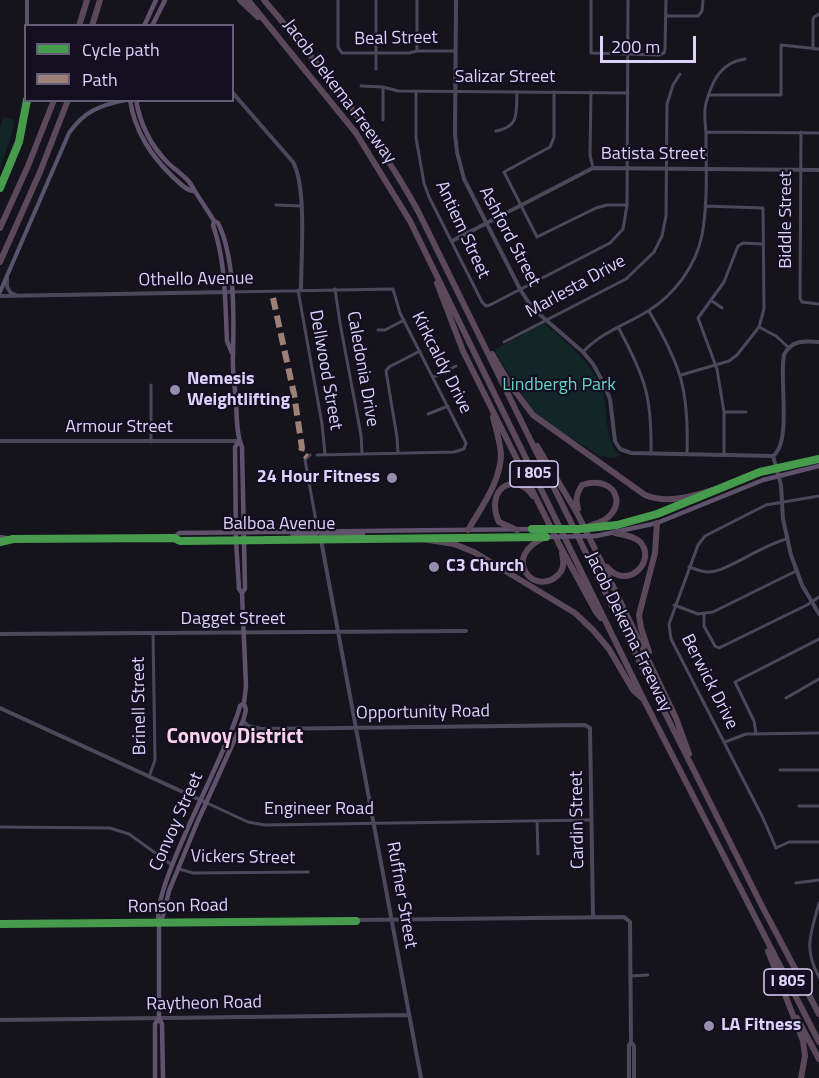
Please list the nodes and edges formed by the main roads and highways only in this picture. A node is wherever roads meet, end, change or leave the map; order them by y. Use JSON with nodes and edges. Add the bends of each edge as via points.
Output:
{"nodes":[{"id":1,"x":27,"y":0,"type":"edge"},
{"id":2,"x":87,"y":0,"type":"edge"},
{"id":3,"x":100,"y":0,"type":"edge"},
{"id":4,"x":105,"y":0,"type":"edge"},
{"id":5,"x":156,"y":0,"type":"edge"},
{"id":6,"x":165,"y":0,"type":"edge"},
{"id":7,"x":240,"y":0,"type":"edge"},
{"id":8,"x":248,"y":0,"type":"edge"},
{"id":9,"x":264,"y":0,"type":"edge"},
{"id":10,"x":270,"y":0,"type":"edge"},
{"id":11,"x":98,"y":9,"type":"junction"},
{"id":12,"x":27,"y":24,"type":"edge"},
{"id":13,"x":80,"y":24,"type":"edge"},
{"id":14,"x":93,"y":24,"type":"edge"},
{"id":15,"x":145,"y":24,"type":"edge"},
{"id":16,"x":153,"y":24,"type":"edge"},
{"id":17,"x":280,"y":39,"type":"junction"},
{"id":18,"x":302,"y":45,"type":"junction"},
{"id":19,"x":27,"y":102,"type":"edge"},
{"id":20,"x":53,"y":102,"type":"edge"},
{"id":21,"x":67,"y":102,"type":"edge"},
{"id":22,"x":118,"y":102,"type":"edge"},
{"id":23,"x":129,"y":102,"type":"edge"},
{"id":24,"x":137,"y":102,"type":"edge"},
{"id":25,"x":0,"y":188,"type":"edge"},
{"id":26,"x":193,"y":191,"type":"junction"},
{"id":27,"x":214,"y":221,"type":"junction"},
{"id":28,"x":0,"y":228,"type":"edge"},
{"id":29,"x":215,"y":232,"type":"junction"},
{"id":30,"x":424,"y":248,"type":"junction"},
{"id":31,"x":228,"y":255,"type":"junction"},
{"id":32,"x":0,"y":262,"type":"edge"},
{"id":33,"x":0,"y":294,"type":"edge"},
{"id":34,"x":474,"y":326,"type":"junction"},
{"id":35,"x":233,"y":356,"type":"junction"},
{"id":36,"x":490,"y":405,"type":"junction"},
{"id":37,"x":515,"y":410,"type":"junction"},
{"id":38,"x":239,"y":441,"type":"junction"},
{"id":39,"x":819,"y":459,"type":"edge"},
{"id":40,"x":819,"y":466,"type":"edge"},
{"id":41,"x":720,"y":488,"type":"junction"},
{"id":42,"x":543,"y":512,"type":"junction"},
{"id":43,"x":657,"y":523,"type":"junction"},
{"id":44,"x":582,"y":526,"type":"junction"},
{"id":45,"x":592,"y":527,"type":"junction"},
{"id":46,"x":468,"y":530,"type":"junction"},
{"id":47,"x":517,"y":530,"type":"junction"},
{"id":48,"x":371,"y":531,"type":"junction"},
{"id":49,"x":236,"y":532,"type":"junction"},
{"id":50,"x":243,"y":532,"type":"junction"},
{"id":51,"x":318,"y":532,"type":"junction"},
{"id":52,"x":615,"y":533,"type":"junction"},
{"id":53,"x":0,"y":537,"type":"edge"},
{"id":54,"x":546,"y":537,"type":"junction"},
{"id":55,"x":174,"y":538,"type":"junction"},
{"id":56,"x":416,"y":538,"type":"junction"},
{"id":57,"x":13,"y":539,"type":"junction"},
{"id":58,"x":236,"y":540,"type":"junction"},
{"id":59,"x":243,"y":540,"type":"junction"},
{"id":60,"x":286,"y":540,"type":"junction"},
{"id":61,"x":321,"y":540,"type":"junction"},
{"id":62,"x":0,"y":542,"type":"edge"},
{"id":63,"x":559,"y":544,"type":"junction"},
{"id":64,"x":600,"y":559,"type":"junction"},
{"id":65,"x":242,"y":593,"type":"junction"},
{"id":66,"x":607,"y":623,"type":"junction"},
{"id":67,"x":660,"y":683,"type":"junction"},
{"id":68,"x":644,"y":700,"type":"junction"},
{"id":69,"x":242,"y":704,"type":"junction"},
{"id":70,"x":240,"y":730,"type":"junction"},
{"id":71,"x":697,"y":777,"type":"junction"},
{"id":72,"x":204,"y":802,"type":"junction"},
{"id":73,"x":182,"y":843,"type":"junction"},
{"id":74,"x":172,"y":866,"type":"junction"},
{"id":75,"x":178,"y":869,"type":"junction"},
{"id":76,"x":169,"y":891,"type":"junction"},
{"id":77,"x":757,"y":921,"type":"junction"},
{"id":78,"x":159,"y":923,"type":"junction"},
{"id":79,"x":783,"y":991,"type":"junction"},
{"id":80,"x":817,"y":1006,"type":"edge"},
{"id":81,"x":819,"y":1014,"type":"edge"},
{"id":82,"x":159,"y":1018,"type":"junction"},
{"id":83,"x":819,"y":1042,"type":"edge"},
{"id":84,"x":819,"y":1059,"type":"edge"},
{"id":85,"x":155,"y":1078,"type":"edge"},
{"id":86,"x":163,"y":1078,"type":"edge"},
{"id":87,"x":801,"y":1078,"type":"edge"}],
"edges":[{"from":1,"to":12,"type":"main road"},
{"from":2,"to":13,"type":"highway"},
{"from":3,"to":11,"type":"highway"},
{"from":4,"to":11,"type":"highway"},
{"from":5,"to":15,"type":"main road"},
{"from":6,"to":16,"type":"main road"},
{"from":7,"to":17,"type":"highway"},
{"from":8,"to":17,"type":"highway","name":"Jacob Dekema Freeway","number":"I 805"},
{"from":9,"to":18,"type":"highway","name":"Jacob Dekema Freeway","number":"I 805"},
{"from":10,"to":18,"type":"highway"},
{"from":11,"to":14,"type":"highway"},
{"from":17,"to":30,"type":"highway","name":"Jacob Dekema Freeway","number":"I 805","via":[[356,133]]},
{"from":18,"to":34,"type":"highway","name":"Jacob Dekema Freeway","number":"I 805","via":[[399,176]]},
{"from":19,"to":25,"type":"main road","via":[[19,142]]},
{"from":20,"to":28,"type":"highway"},
{"from":21,"to":32,"type":"highway"},
{"from":22,"to":33,"type":"main road","via":[[89,112],[69,133]]},
{"from":23,"to":26,"type":"main road","name":"Convoy Street","via":[[147,148],[161,166],[188,191]]},
{"from":24,"to":26,"type":"main road","name":"Convoy Street","via":[[152,144],[191,184]]},
{"from":26,"to":27,"type":"main road","name":"Convoy Street"},
{"from":27,"to":29,"type":"main road","name":"Convoy Street"},
{"from":27,"to":31,"type":"main road","name":"Convoy Street","via":[[222,230]]},
{"from":29,"to":31,"type":"main road","via":[[221,235]]},
{"from":29,"to":35,"type":"main road","name":"Convoy Street","via":[[223,262],[227,342]]},
{"from":30,"to":36,"type":"highway","via":[[459,342]]},
{"from":30,"to":66,"type":"highway","name":"Jacob Dekema Freeway","number":"I 805"},
{"from":31,"to":35,"type":"main road","name":"Convoy Street"},
{"from":34,"to":37,"type":"highway","name":"Jacob Dekema Freeway","number":"I 805"},
{"from":34,"to":41,"type":"highway","via":[[533,415],[639,491],[653,498],[672,500]]},
{"from":35,"to":38,"type":"main road","name":"Convoy Street"},
{"from":36,"to":42,"type":"highway"},
{"from":36,"to":46,"type":"highway","via":[[501,454],[495,481]]},
{"from":37,"to":44,"type":"highway"},
{"from":37,"to":71,"type":"highway","name":"Jacob Dekema Freeway","number":"I 805"},
{"from":38,"to":49,"type":"main road","name":"Convoy Street","via":[[235,447]]},
{"from":38,"to":50,"type":"main road","name":"Convoy Street"},
{"from":39,"to":41,"type":"main road","via":[[776,467]]},
{"from":40,"to":43,"type":"main road","name":"Balboa Avenue","via":[[777,475]]},
{"from":41,"to":45,"type":"main road","via":[[657,514]]},
{"from":42,"to":47,"type":"highway","via":[[529,490],[521,485],[502,488],[494,504],[496,514],[499,522]]},
{"from":42,"to":63,"type":"highway"},
{"from":43,"to":52,"type":"main road","name":"Balboa Avenue"},
{"from":43,"to":67,"type":"highway","via":[[655,553],[639,618]]},
{"from":44,"to":45,"type":"highway","bridge":true},
{"from":44,"to":45,"type":"highway","via":[[577,492],[582,485],[600,483],[617,497],[617,507],[605,521]]},
{"from":44,"to":47,"type":"main road","name":"Balboa Avenue","bridge":true},
{"from":44,"to":64,"type":"highway"},
{"from":46,"to":47,"type":"main road","name":"Balboa Avenue"},
{"from":46,"to":48,"type":"main road","name":"Balboa Avenue"},
{"from":48,"to":51,"type":"main road","name":"Balboa Avenue"},
{"from":48,"to":61,"type":"main road","via":[[360,535],[324,535]]},
{"from":49,"to":50,"type":"main road","name":"Balboa Avenue"},
{"from":49,"to":55,"type":"main road","name":"Balboa Avenue","via":[[180,533]]},
{"from":49,"to":58,"type":"main road","name":"Convoy Street"},
{"from":50,"to":51,"type":"main road","name":"Balboa Avenue"},
{"from":50,"to":59,"type":"main road","name":"Convoy Street"},
{"from":51,"to":60,"type":"main road"},
{"from":52,"to":54,"type":"main road","name":"Balboa Avenue","bridge":true},
{"from":52,"to":64,"type":"highway","via":[[641,543],[644,564],[636,573],[624,577],[613,574]]},
{"from":53,"to":57,"type":"main road","name":"Balboa Avenue"},
{"from":54,"to":56,"type":"main road","name":"Balboa Avenue"},
{"from":54,"to":63,"type":"highway","via":[[532,544],[523,555],[524,571],[529,578],[539,582],[552,580],[561,572],[564,560]]},
{"from":55,"to":57,"type":"main road","name":"Balboa Avenue"},
{"from":55,"to":58,"type":"main road","name":"Balboa Avenue"},
{"from":56,"to":61,"type":"main road","name":"Balboa Avenue"},
{"from":56,"to":68,"type":"highway","via":[[454,544],[474,552],[575,613],[609,649],[633,690]]},
{"from":57,"to":62,"type":"main road","name":"Balboa Avenue"},
{"from":58,"to":59,"type":"main road","name":"Balboa Avenue"},
{"from":58,"to":65,"type":"main road","name":"Convoy Street"},
{"from":59,"to":60,"type":"main road","name":"Balboa Avenue"},
{"from":59,"to":65,"type":"main road","name":"Convoy Street"},
{"from":60,"to":61,"type":"main road","name":"Balboa Avenue"},
{"from":63,"to":66,"type":"highway","via":[[596,612]]},
{"from":64,"to":67,"type":"highway"},
{"from":65,"to":69,"type":"main road","name":"Convoy Street","via":[[246,686]]},
{"from":66,"to":68,"type":"highway","name":"Jacob Dekema Freeway","number":"I 805"},
{"from":67,"to":71,"type":"highway"},
{"from":68,"to":77,"type":"highway","name":"Jacob Dekema Freeway","number":"I 805"},
{"from":69,"to":70,"type":"main road"},
{"from":69,"to":70,"type":"main road","name":"Convoy Street","via":[[246,710]]},
{"from":69,"to":72,"type":"main road","name":"Convoy Street"},
{"from":70,"to":72,"type":"main road","name":"Convoy Street"},
{"from":71,"to":80,"type":"highway","name":"Jacob Dekema Freeway","number":"I 805"},
{"from":72,"to":73,"type":"main road","name":"Convoy Street"},
{"from":72,"to":75,"type":"main road","name":"Convoy Street"},
{"from":73,"to":74,"type":"main road","name":"Convoy Street"},
{"from":73,"to":75,"type":"main road"},
{"from":74,"to":76,"type":"main road"},
{"from":74,"to":78,"type":"main road","name":"Convoy Street","via":[[158,906]]},
{"from":75,"to":76,"type":"main road","name":"Convoy Street"},
{"from":76,"to":78,"type":"main road","name":"Convoy Street"},
{"from":77,"to":79,"type":"highway"},
{"from":77,"to":83,"type":"highway","name":"Jacob Dekema Freeway","number":"I 805"},
{"from":78,"to":82,"type":"main road","name":"Convoy Street"},
{"from":79,"to":84,"type":"highway"},
{"from":79,"to":87,"type":"highway","via":[[803,1041]]},
{"from":80,"to":81,"type":"highway","name":"Jacob Dekema Freeway","number":"I 805"},
{"from":82,"to":85,"type":"main road","name":"Convoy Street","via":[[155,1024]]},
{"from":82,"to":86,"type":"main road","name":"Convoy Street"}]}
